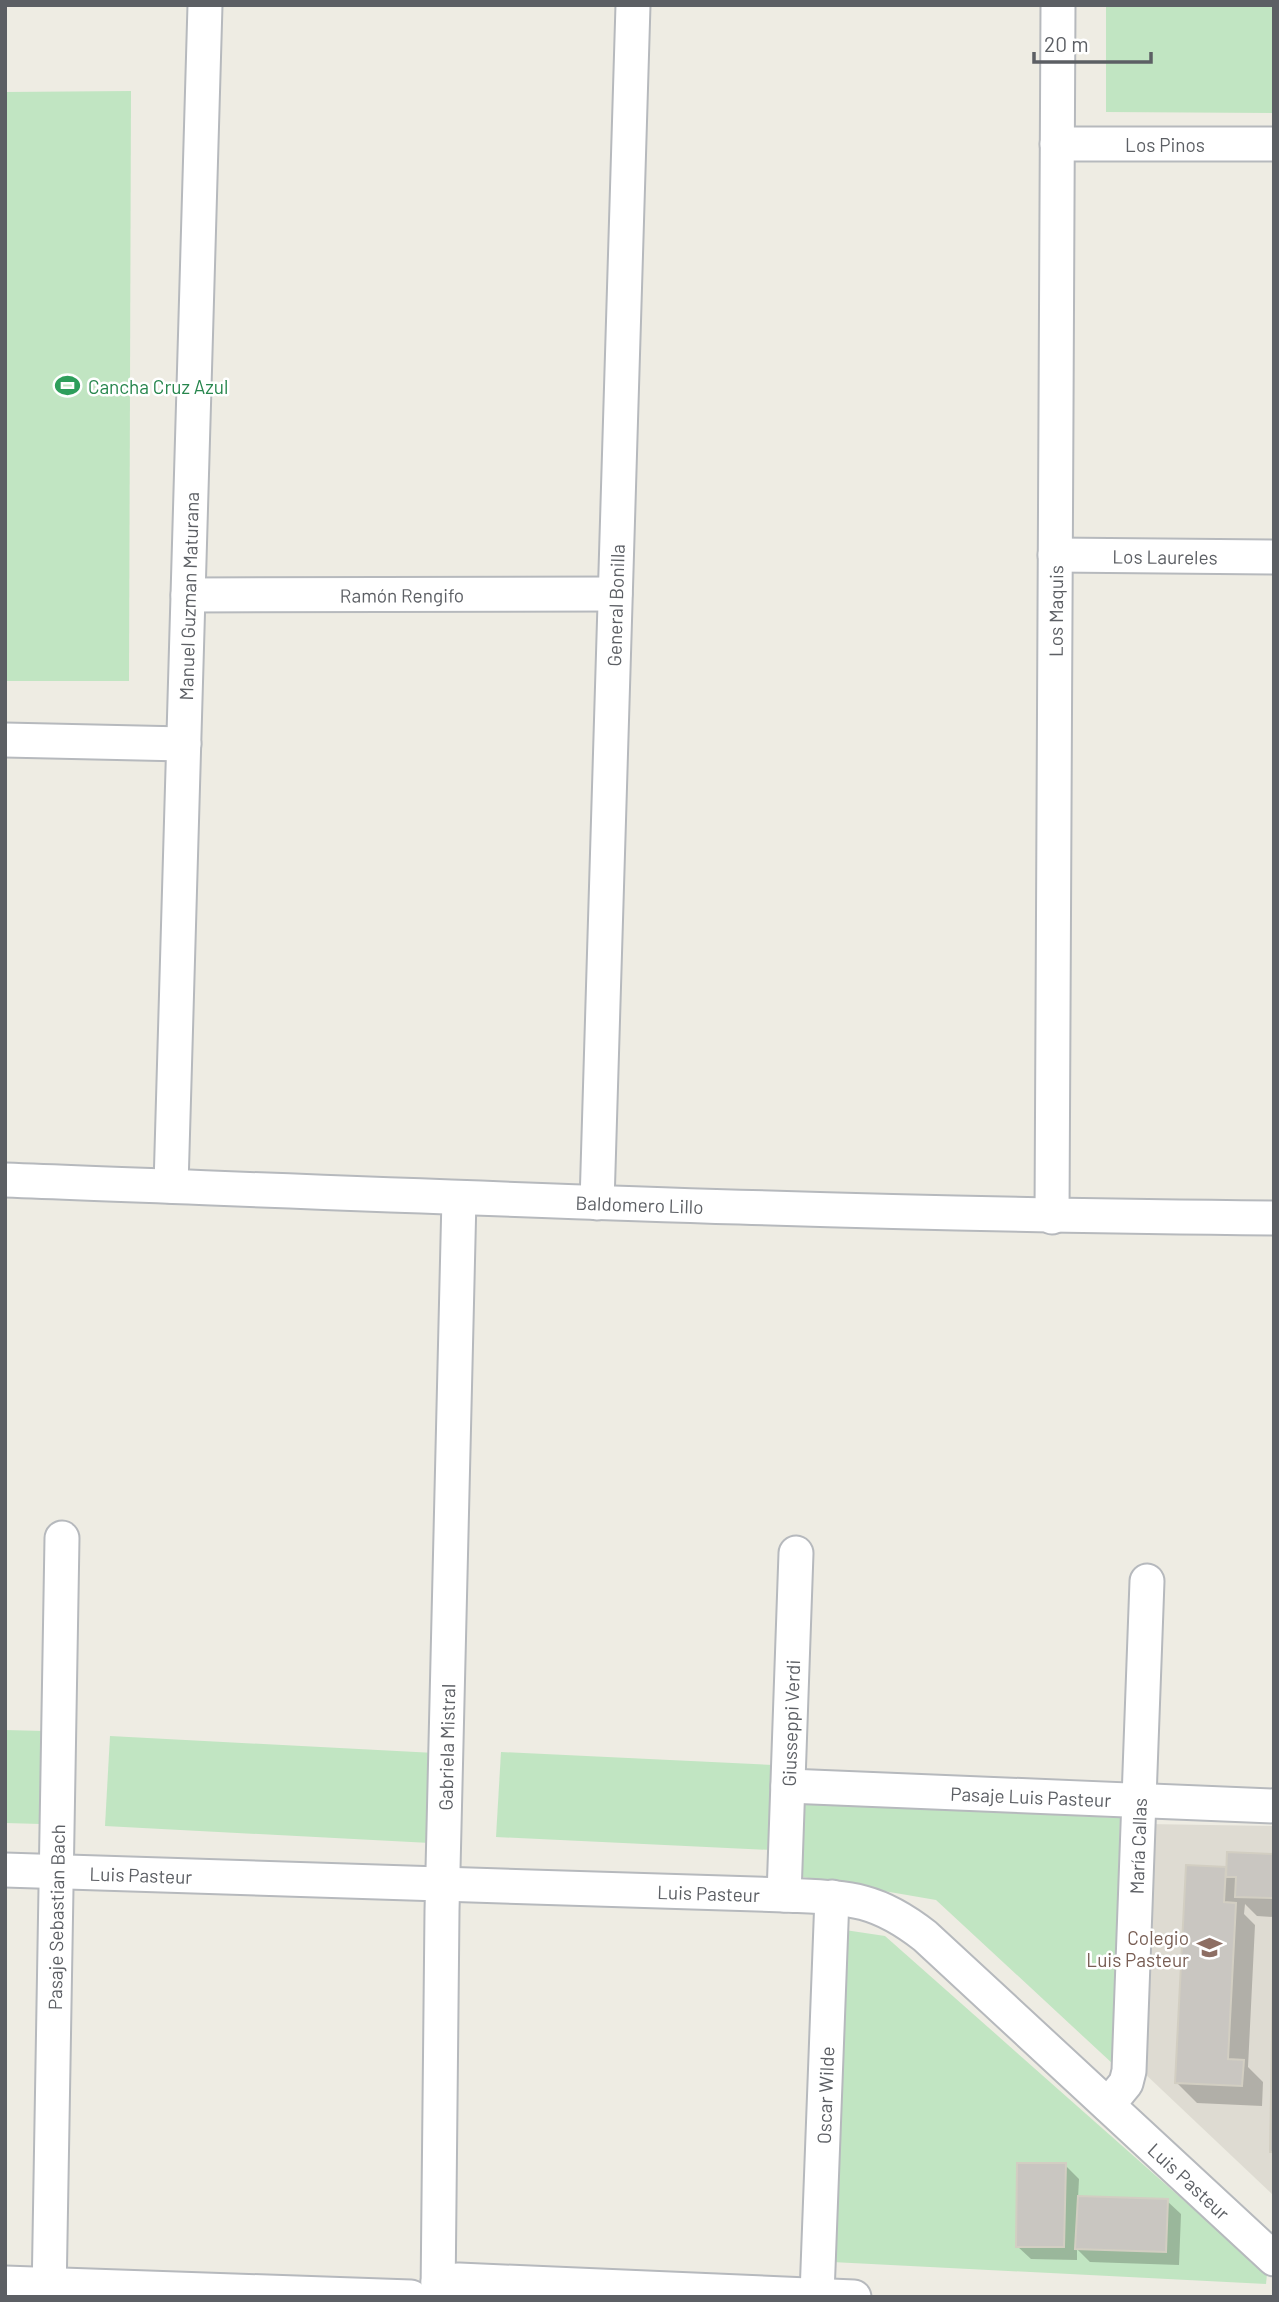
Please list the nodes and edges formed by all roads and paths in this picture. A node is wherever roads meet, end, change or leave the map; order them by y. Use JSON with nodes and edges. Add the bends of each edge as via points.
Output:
{"nodes":[{"id":1,"x":205,"y":5,"type":"edge"},
{"id":2,"x":633,"y":5,"type":"edge"},
{"id":3,"x":1058,"y":5,"type":"edge"},
{"id":4,"x":1057,"y":144,"type":"junction"},
{"id":5,"x":1274,"y":144,"type":"edge"},
{"id":6,"x":1055,"y":555,"type":"junction"},
{"id":7,"x":1274,"y":557,"type":"edge"},
{"id":8,"x":615,"y":594,"type":"junction"},
{"id":9,"x":188,"y":596,"type":"junction"},
{"id":10,"x":5,"y":740,"type":"edge"},
{"id":11,"x":184,"y":744,"type":"junction"},
{"id":12,"x":5,"y":1180,"type":"edge"},
{"id":13,"x":171,"y":1186,"type":"junction"},
{"id":14,"x":459,"y":1198,"type":"junction"},
{"id":15,"x":597,"y":1203,"type":"junction"},
{"id":16,"x":1052,"y":1217,"type":"junction"},
{"id":17,"x":1274,"y":1219,"type":"edge"},
{"id":18,"x":62,"y":1538,"type":"dead end"},
{"id":19,"x":796,"y":1553,"type":"dead end"},
{"id":20,"x":1147,"y":1581,"type":"dead end"},
{"id":21,"x":788,"y":1786,"type":"junction"},
{"id":22,"x":1139,"y":1800,"type":"junction"},
{"id":23,"x":1274,"y":1806,"type":"edge"},
{"id":24,"x":5,"y":1870,"type":"edge"},
{"id":25,"x":56,"y":1872,"type":"junction"},
{"id":26,"x":443,"y":1883,"type":"junction"},
{"id":27,"x":783,"y":1895,"type":"junction"},
{"id":28,"x":832,"y":1897,"type":"junction"},
{"id":29,"x":1108,"y":2105,"type":"junction"},
{"id":30,"x":1274,"y":2259,"type":"edge"},
{"id":31,"x":5,"y":2283,"type":"edge"},
{"id":32,"x":49,"y":2291,"type":"edge"},
{"id":33,"x":429,"y":2292,"type":"edge"},
{"id":34,"x":779,"y":2295,"type":"edge"},
{"id":35,"x":817,"y":2295,"type":"edge"},
{"id":36,"x":854,"y":2297,"type":"edge"}],
"edges":[{"from":1,"to":9,"type":"street","name":"Manuel Guzman Maturana"},
{"from":2,"to":8,"type":"street","name":"General Bonilla"},
{"from":3,"to":4,"type":"street","name":"Los Maquis"},
{"from":4,"to":5,"type":"street","name":"Los Pinos"},
{"from":4,"to":6,"type":"street","name":"Los Maquis"},
{"from":6,"to":7,"type":"street","name":"Los Laureles"},
{"from":6,"to":16,"type":"street","name":"Los Maquis"},
{"from":8,"to":9,"type":"street","name":"Ramón Rengifo"},
{"from":8,"to":15,"type":"street","name":"General Bonilla"},
{"from":9,"to":11,"type":"street","name":"Manuel Guzman Maturana"},
{"from":10,"to":11,"type":"street"},
{"from":11,"to":13,"type":"street","name":"Manuel Guzman Maturana"},
{"from":12,"to":13,"type":"street","name":"Baldomero Lillo"},
{"from":13,"to":14,"type":"street","name":"Baldomero Lillo"},
{"from":14,"to":15,"type":"street","name":"Baldomero Lillo"},
{"from":14,"to":26,"type":"street","name":"Gabriela Mistral"},
{"from":15,"to":16,"type":"street","name":"Baldomero Lillo"},
{"from":16,"to":17,"type":"street","name":"Baldomero Lillo"},
{"from":18,"to":25,"type":"street","name":"Pasaje Sebastian Bach"},
{"from":19,"to":21,"type":"street","name":"Giusseppi Verdi"},
{"from":20,"to":22,"type":"street","name":"María Callas"},
{"from":21,"to":22,"type":"street","name":"Pasaje Luis Pasteur"},
{"from":21,"to":27,"type":"street","name":"Giusseppi Verdi"},
{"from":22,"to":23,"type":"street","name":"Pasaje Luis Pasteur"},
{"from":22,"to":29,"type":"street","name":"María Callas","via":[[1129,2071],[1126,2083]]},
{"from":24,"to":25,"type":"street","name":"Luis Pasteur"},
{"from":25,"to":26,"type":"street","name":"Luis Pasteur"},
{"from":25,"to":32,"type":"street","name":"Pasaje Sebastian Bach"},
{"from":26,"to":27,"type":"street","name":"Luis Pasteur"},
{"from":26,"to":33,"type":"street","name":"Gabriela Mistral"},
{"from":27,"to":28,"type":"street","name":"Luis Pasteur"},
{"from":28,"to":29,"type":"street","name":"Luis Pasteur","via":[[881,1907],[905,1920]]},
{"from":28,"to":35,"type":"street","name":"Oscar Wilde"},
{"from":29,"to":30,"type":"street","name":"Luis Pasteur"},
{"from":31,"to":32,"type":"street"},
{"from":32,"to":33,"type":"street"},
{"from":33,"to":34,"type":"street","via":[[459,2280]]},
{"from":34,"to":35,"type":"street"},
{"from":35,"to":36,"type":"street"}]}
